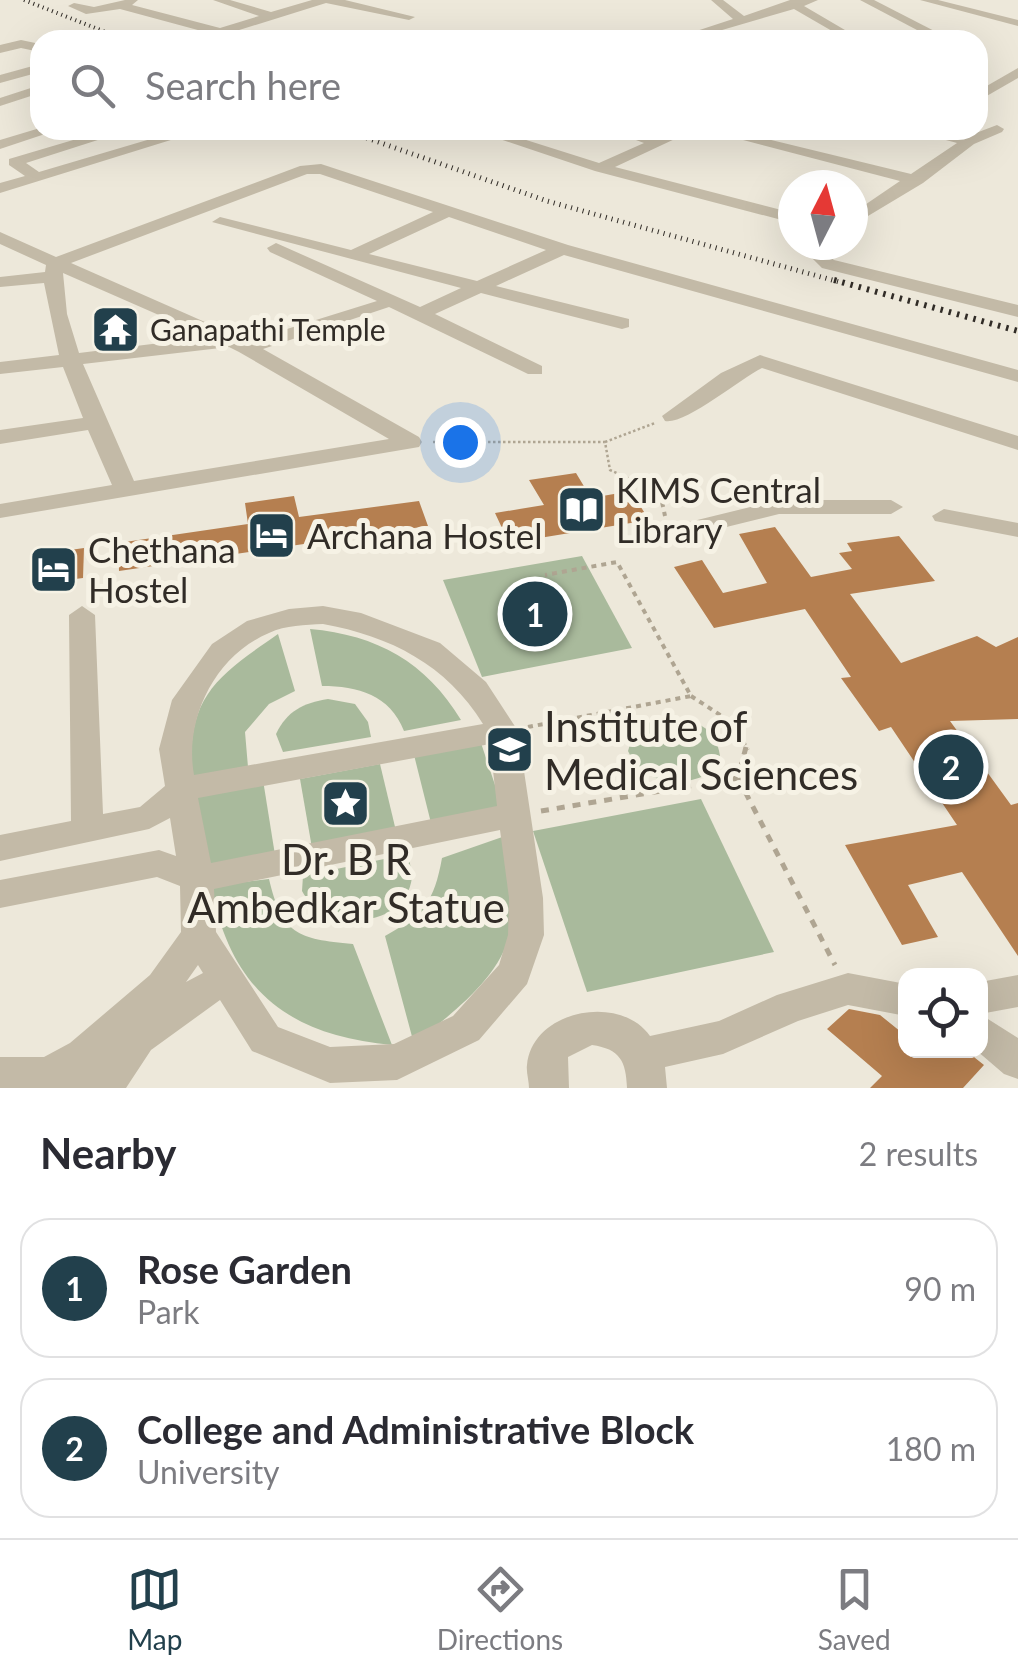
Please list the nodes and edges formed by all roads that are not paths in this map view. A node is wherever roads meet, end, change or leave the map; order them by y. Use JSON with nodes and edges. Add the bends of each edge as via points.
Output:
{"nodes":[{"id":1,"x":97,"y":0,"type":"edge"},
{"id":2,"x":138,"y":0,"type":"edge"},
{"id":3,"x":218,"y":0,"type":"edge"},
{"id":4,"x":326,"y":0,"type":"edge"},
{"id":5,"x":716,"y":0,"type":"edge"},
{"id":6,"x":778,"y":0,"type":"edge"},
{"id":7,"x":865,"y":0,"type":"edge"},
{"id":8,"x":925,"y":0,"type":"edge"},
{"id":9,"x":980,"y":0,"type":"edge"},
{"id":10,"x":807,"y":3,"type":"edge"},
{"id":11,"x":119,"y":5,"type":"junction"},
{"id":12,"x":1018,"y":10,"type":"edge"},
{"id":13,"x":274,"y":16,"type":"junction"},
{"id":14,"x":989,"y":16,"type":"junction"},
{"id":15,"x":409,"y":17,"type":"dead end"},
{"id":16,"x":741,"y":20,"type":"junction"},
{"id":17,"x":1018,"y":23,"type":"edge"},
{"id":18,"x":973,"y":24,"type":"dead end"},
{"id":19,"x":209,"y":30,"type":"edge"},
{"id":20,"x":223,"y":30,"type":"edge"},
{"id":21,"x":708,"y":30,"type":"edge"},
{"id":22,"x":842,"y":30,"type":"edge"},
{"id":23,"x":920,"y":30,"type":"edge"},
{"id":24,"x":30,"y":45,"type":"edge"},
{"id":25,"x":0,"y":49,"type":"edge"},
{"id":26,"x":1002,"y":69,"type":"dead end"},
{"id":27,"x":30,"y":70,"type":"edge"},
{"id":28,"x":1018,"y":72,"type":"edge"},
{"id":29,"x":0,"y":78,"type":"edge"},
{"id":30,"x":988,"y":90,"type":"edge"},
{"id":31,"x":30,"y":92,"type":"edge"},
{"id":32,"x":21,"y":95,"type":"junction"},
{"id":33,"x":30,"y":99,"type":"edge"},
{"id":34,"x":0,"y":102,"type":"edge"},
{"id":35,"x":988,"y":125,"type":"edge"},
{"id":36,"x":996,"y":130,"type":"junction"},
{"id":37,"x":988,"y":133,"type":"edge"},
{"id":38,"x":1018,"y":135,"type":"edge"},
{"id":39,"x":30,"y":136,"type":"edge"},
{"id":40,"x":81,"y":140,"type":"edge"},
{"id":41,"x":155,"y":140,"type":"edge"},
{"id":42,"x":512,"y":140,"type":"edge"},
{"id":43,"x":646,"y":140,"type":"edge"},
{"id":44,"x":666,"y":140,"type":"edge"},
{"id":45,"x":753,"y":140,"type":"edge"},
{"id":46,"x":964,"y":140,"type":"edge"},
{"id":47,"x":969,"y":141,"type":"joint"},
{"id":48,"x":0,"y":144,"type":"edge"},
{"id":49,"x":658,"y":144,"type":"junction"},
{"id":50,"x":7,"y":158,"type":"edge"},
{"id":51,"x":600,"y":168,"type":"junction"},
{"id":52,"x":37,"y":177,"type":"junction"},
{"id":53,"x":918,"y":180,"type":"junction"},
{"id":54,"x":0,"y":188,"type":"edge"},
{"id":55,"x":448,"y":211,"type":"junction"},
{"id":56,"x":868,"y":211,"type":"edge"},
{"id":57,"x":193,"y":212,"type":"junction"},
{"id":58,"x":778,"y":214,"type":"edge"},
{"id":59,"x":220,"y":222,"type":"junction"},
{"id":60,"x":0,"y":237,"type":"edge"},
{"id":61,"x":562,"y":249,"type":"junction"},
{"id":62,"x":354,"y":255,"type":"junction"},
{"id":63,"x":823,"y":260,"type":"edge"},
{"id":64,"x":53,"y":270,"type":"junction"},
{"id":65,"x":6,"y":283,"type":"edge"},
{"id":66,"x":480,"y":287,"type":"junction"},
{"id":67,"x":380,"y":306,"type":"dead end"},
{"id":68,"x":1018,"y":312,"type":"edge"},
{"id":69,"x":420,"y":314,"type":"junction"},
{"id":70,"x":622,"y":324,"type":"dead end"},
{"id":71,"x":239,"y":344,"type":"junction"},
{"id":72,"x":71,"y":357,"type":"junction"},
{"id":73,"x":0,"y":368,"type":"edge"},
{"id":74,"x":535,"y":370,"type":"dead end"},
{"id":75,"x":1018,"y":376,"type":"edge"},
{"id":76,"x":673,"y":416,"type":"road end"},
{"id":77,"x":97,"y":422,"type":"junction"},
{"id":78,"x":0,"y":437,"type":"edge"},
{"id":79,"x":1018,"y":443,"type":"edge"},
{"id":80,"x":126,"y":490,"type":"junction"},
{"id":81,"x":892,"y":507,"type":"dead end"},
{"id":82,"x":0,"y":512,"type":"edge"},
{"id":83,"x":944,"y":516,"type":"dead end"},
{"id":84,"x":1018,"y":530,"type":"edge"},
{"id":85,"x":657,"y":538,"type":"road end"},
{"id":86,"x":82,"y":615,"type":"dead end"},
{"id":87,"x":504,"y":732,"type":"junction"},
{"id":88,"x":182,"y":789,"type":"junction"},
{"id":89,"x":515,"y":815,"type":"junction"},
{"id":90,"x":87,"y":830,"type":"junction"},
{"id":91,"x":0,"y":848,"type":"edge"},
{"id":92,"x":195,"y":878,"type":"junction"},
{"id":93,"x":0,"y":894,"type":"edge"},
{"id":94,"x":198,"y":934,"type":"junction"},
{"id":95,"x":225,"y":979,"type":"junction"},
{"id":96,"x":1018,"y":991,"type":"edge"},
{"id":97,"x":988,"y":997,"type":"edge"},
{"id":98,"x":898,"y":998,"type":"edge"},
{"id":99,"x":988,"y":1037,"type":"edge"},
{"id":100,"x":1018,"y":1061,"type":"edge"},
{"id":101,"x":644,"y":1071,"type":"edge"},
{"id":102,"x":0,"y":1075,"type":"edge"},
{"id":103,"x":65,"y":1081,"type":"edge"},
{"id":104,"x":0,"y":1088,"type":"edge"},
{"id":105,"x":106,"y":1088,"type":"edge"},
{"id":106,"x":549,"y":1088,"type":"edge"}],
"edges":[{"from":1,"to":11,"type":"street","via":[[72,7]]},
{"from":2,"to":11,"type":"street"},
{"from":3,"to":13,"type":"street"},
{"from":4,"to":13,"type":"street"},
{"from":4,"to":15,"type":"street"},
{"from":5,"to":16,"type":"street"},
{"from":6,"to":10,"type":"street"},
{"from":7,"to":23,"type":"street"},
{"from":8,"to":14,"type":"street"},
{"from":9,"to":12,"type":"street"},
{"from":10,"to":16,"type":"street"},
{"from":10,"to":22,"type":"street"},
{"from":11,"to":19,"type":"street"},
{"from":13,"to":20,"type":"street"},
{"from":14,"to":17,"type":"street"},
{"from":14,"to":18,"type":"street"},
{"from":16,"to":21,"type":"street"},
{"from":24,"to":25,"type":"street"},
{"from":26,"to":28,"type":"street"},
{"from":27,"to":29,"type":"street"},
{"from":28,"to":30,"type":"street"},
{"from":31,"to":32,"type":"street"},
{"from":32,"to":33,"type":"street"},
{"from":32,"to":34,"type":"street"},
{"from":35,"to":36,"type":"street"},
{"from":36,"to":37,"type":"street"},
{"from":36,"to":38,"type":"street"},
{"from":39,"to":48,"type":"street"},
{"from":40,"to":50,"type":"street"},
{"from":41,"to":52,"type":"street"},
{"from":42,"to":51,"type":"street"},
{"from":43,"to":49,"type":"street"},
{"from":44,"to":49,"type":"street"},
{"from":45,"to":53,"type":"street"},
{"from":46,"to":47,"type":"street"},
{"from":47,"to":53,"type":"street"},
{"from":49,"to":51,"type":"street"},
{"from":50,"to":52,"type":"street"},
{"from":51,"to":58,"type":"street"},
{"from":52,"to":54,"type":"street"},
{"from":53,"to":56,"type":"street"},
{"from":55,"to":57,"type":"street","via":[[305,168]]},
{"from":55,"to":61,"type":"street"},
{"from":55,"to":62,"type":"street"},
{"from":57,"to":59,"type":"street"},
{"from":57,"to":64,"type":"street"},
{"from":59,"to":62,"type":"street"},
{"from":59,"to":69,"type":"street"},
{"from":60,"to":64,"type":"street"},
{"from":61,"to":66,"type":"street"},
{"from":61,"to":75,"type":"street"},
{"from":62,"to":66,"type":"street"},
{"from":63,"to":68,"type":"street"},
{"from":64,"to":65,"type":"street"},
{"from":64,"to":71,"type":"street"},
{"from":64,"to":72,"type":"street"},
{"from":66,"to":69,"type":"street"},
{"from":66,"to":70,"type":"street"},
{"from":67,"to":71,"type":"street"},
{"from":69,"to":74,"type":"street"},
{"from":71,"to":72,"type":"street"},
{"from":71,"to":80,"type":"street","via":[[411,442]]},
{"from":72,"to":73,"type":"street"},
{"from":72,"to":77,"type":"street"},
{"from":76,"to":79,"type":"street","via":[[760,361]]},
{"from":77,"to":78,"type":"street"},
{"from":77,"to":80,"type":"street"},
{"from":80,"to":82,"type":"street"},
{"from":81,"to":85,"type":"street","via":[[779,507]]},
{"from":83,"to":84,"type":"street"},
{"from":86,"to":90,"type":"street"},
{"from":87,"to":88,"type":"street"},
{"from":87,"to":88,"type":"street","via":[[476,688],[430,650],[361,622],[288,618],[257,627],[222,651],[182,706],[174,749]]},
{"from":87,"to":89,"type":"street"},
{"from":88,"to":90,"type":"street","via":[[150,817]]},
{"from":88,"to":92,"type":"street"},
{"from":89,"to":92,"type":"street"},
{"from":89,"to":95,"type":"street","via":[[526,934],[514,973],[466,1028],[396,1062],[330,1065],[265,1039]]},
{"from":90,"to":91,"type":"street"},
{"from":92,"to":93,"type":"street","via":[[159,863]]},
{"from":92,"to":94,"type":"street"},
{"from":94,"to":95,"type":"street"},
{"from":94,"to":103,"type":"street","via":[[163,986],[83,1055]]},
{"from":95,"to":105,"type":"street","via":[[166,1012],[126,1053]]},
{"from":96,"to":97,"type":"street"},
{"from":98,"to":101,"type":"street","via":[[848,989],[790,1006]]},
{"from":99,"to":100,"type":"street"},
{"from":101,"to":106,"type":"street","via":[[616,1031],[599,1027],[566,1034],[546,1060]]},
{"from":102,"to":103,"type":"street"},
{"from":103,"to":104,"type":"street"}]}
